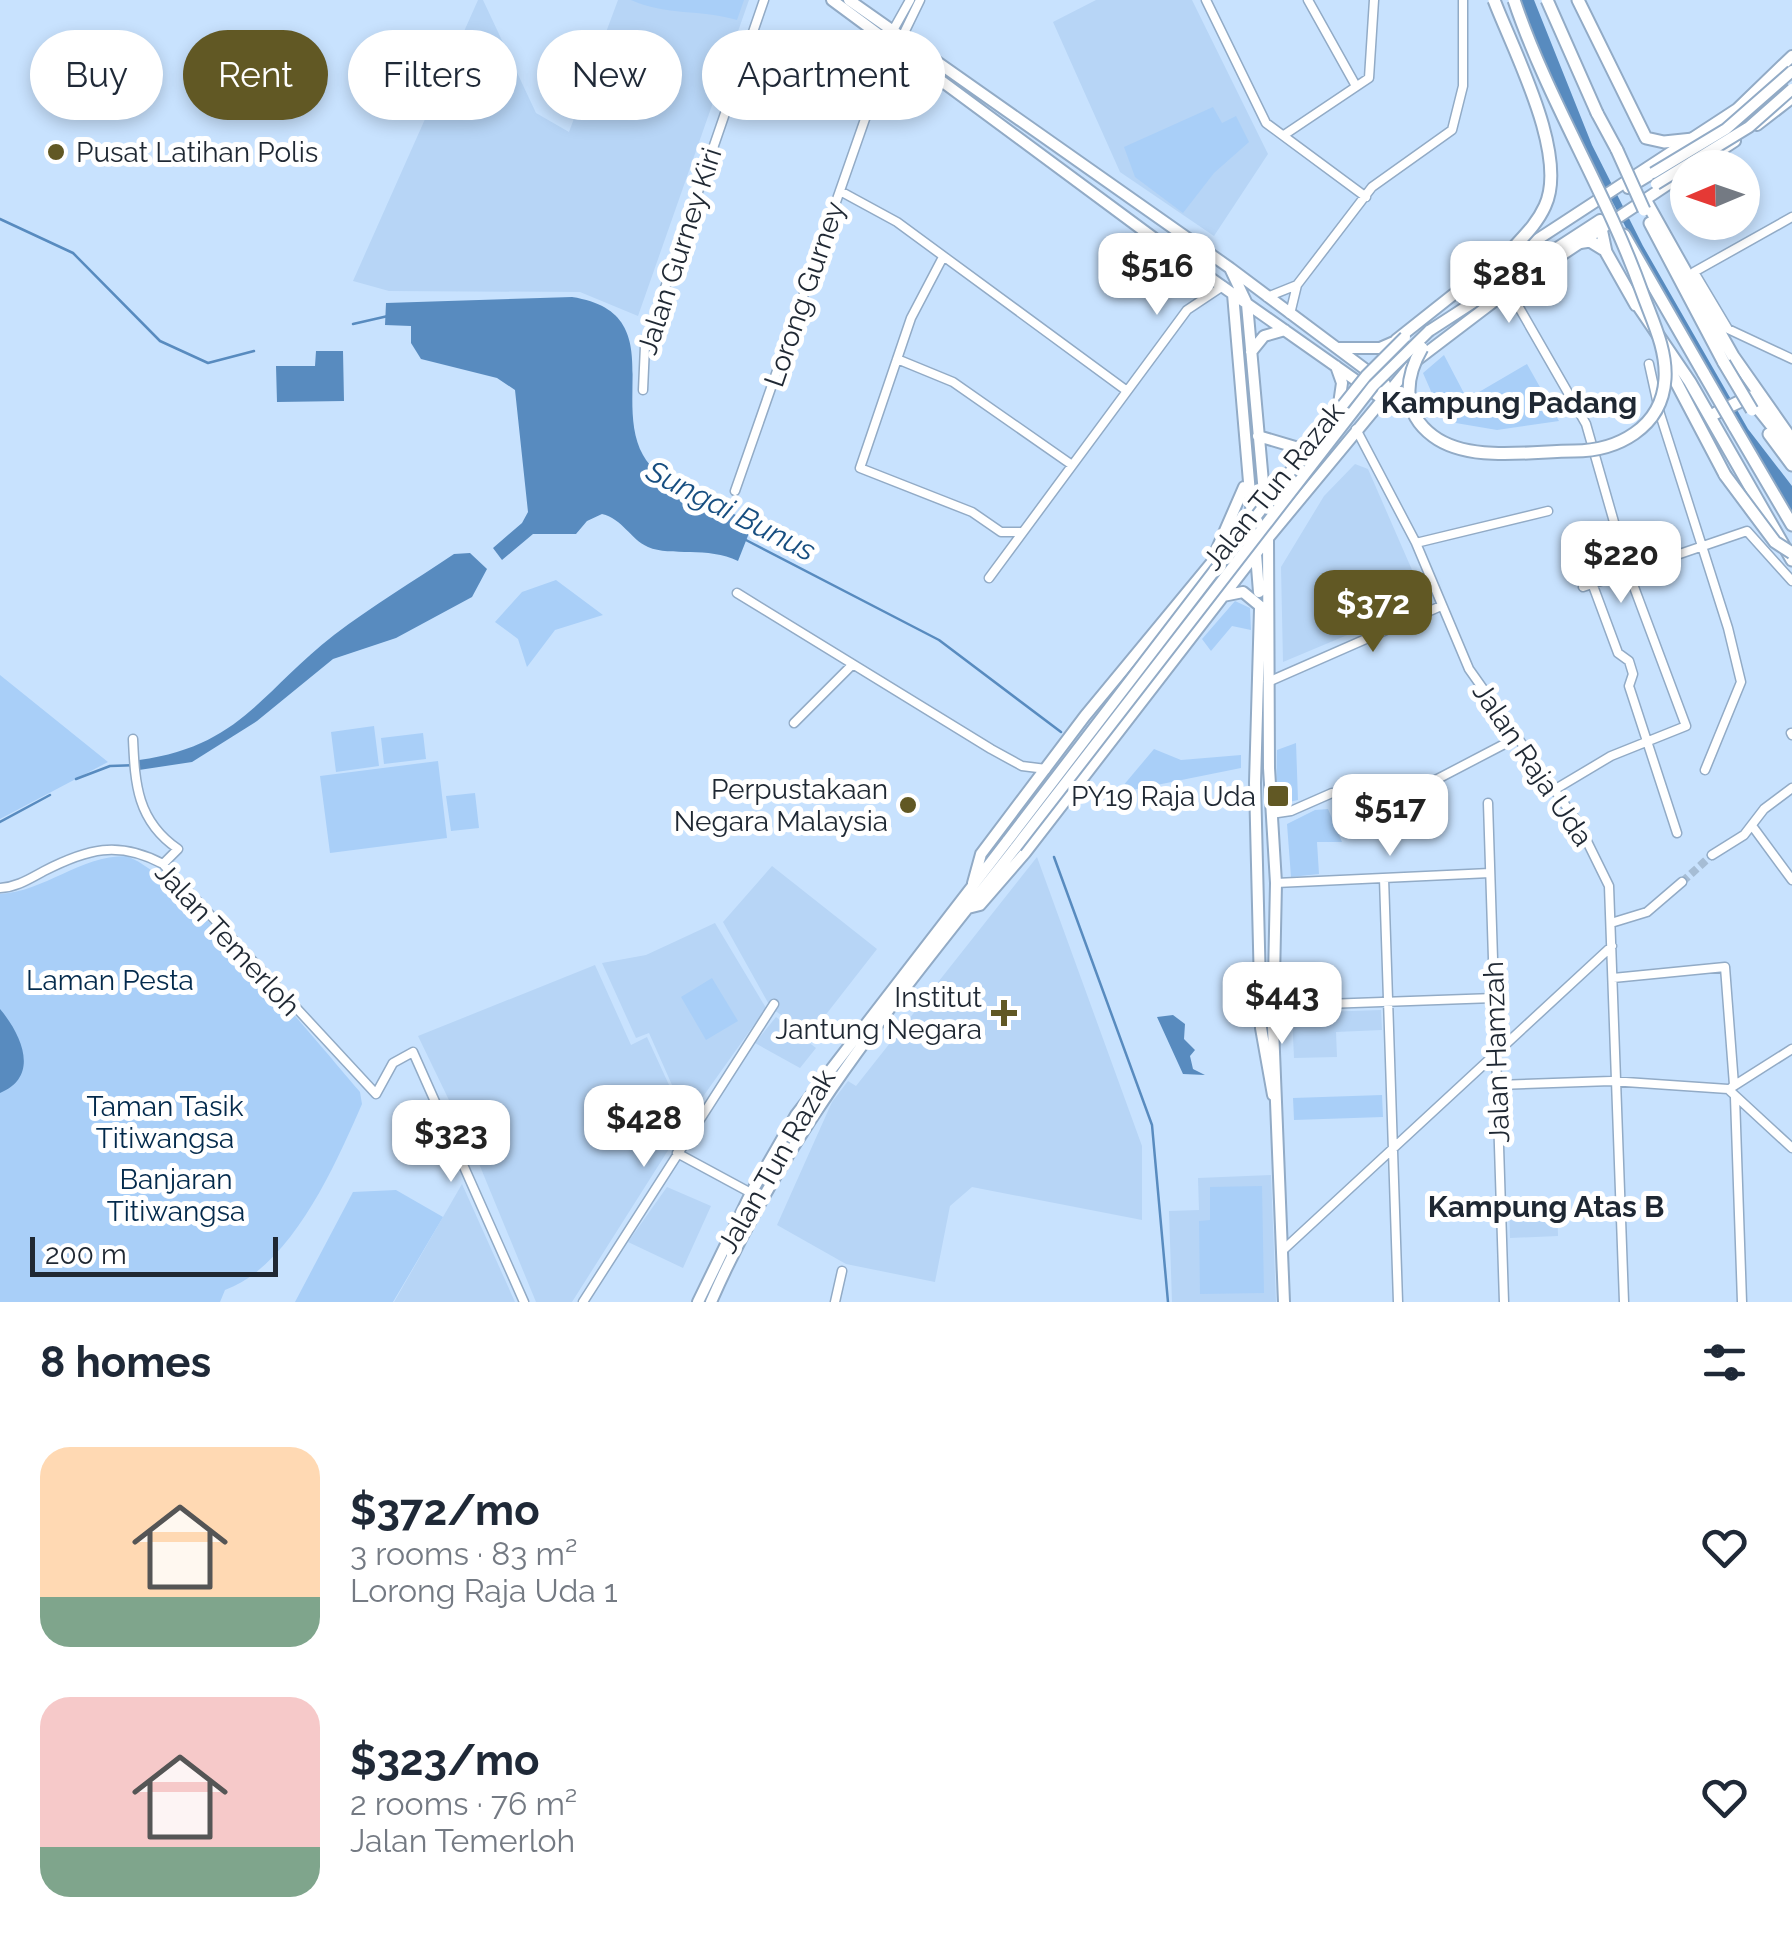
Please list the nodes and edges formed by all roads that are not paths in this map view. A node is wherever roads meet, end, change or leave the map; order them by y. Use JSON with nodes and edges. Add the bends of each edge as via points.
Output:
{"nodes":[{"id":1,"x":764,"y":0,"type":"edge"},
{"id":2,"x":832,"y":0,"type":"edge"},
{"id":3,"x":849,"y":0,"type":"edge"},
{"id":4,"x":910,"y":0,"type":"edge"},
{"id":5,"x":920,"y":0,"type":"edge"},
{"id":6,"x":1206,"y":0,"type":"edge"},
{"id":7,"x":1308,"y":0,"type":"edge"},
{"id":8,"x":1374,"y":0,"type":"edge"},
{"id":9,"x":1463,"y":0,"type":"edge"},
{"id":10,"x":1494,"y":0,"type":"edge"},
{"id":11,"x":1514,"y":0,"type":"edge"},
{"id":12,"x":1547,"y":0,"type":"edge"},
{"id":13,"x":1580,"y":6,"type":"edge"},
{"id":14,"x":880,"y":30,"type":"edge"},
{"id":15,"x":884,"y":30,"type":"edge"},
{"id":16,"x":898,"y":30,"type":"edge"},
{"id":17,"x":900,"y":30,"type":"edge"},
{"id":18,"x":1792,"y":56,"type":"edge"},
{"id":19,"x":1778,"y":71,"type":"junction"},
{"id":20,"x":1792,"y":72,"type":"edge"},
{"id":21,"x":945,"y":74,"type":"edge"},
{"id":22,"x":945,"y":77,"type":"edge"},
{"id":23,"x":1356,"y":86,"type":"junction"},
{"id":24,"x":1792,"y":89,"type":"edge"},
{"id":25,"x":1792,"y":98,"type":"edge"},
{"id":26,"x":865,"y":120,"type":"edge"},
{"id":27,"x":1284,"y":135,"type":"junction"},
{"id":28,"x":1692,"y":139,"type":"junction"},
{"id":29,"x":1617,"y":150,"type":"junction"},
{"id":30,"x":1717,"y":150,"type":"edge"},
{"id":31,"x":1670,"y":182,"type":"edge"},
{"id":32,"x":840,"y":192,"type":"junction"},
{"id":33,"x":1366,"y":196,"type":"junction"},
{"id":34,"x":1792,"y":216,"type":"edge"},
{"id":35,"x":1601,"y":228,"type":"junction"},
{"id":36,"x":1620,"y":228,"type":"junction"},
{"id":37,"x":1577,"y":244,"type":"junction"},
{"id":38,"x":1606,"y":252,"type":"junction"},
{"id":39,"x":944,"y":257,"type":"junction"},
{"id":40,"x":1230,"y":268,"type":"junction"},
{"id":41,"x":1494,"y":273,"type":"junction"},
{"id":42,"x":1297,"y":285,"type":"junction"},
{"id":43,"x":1228,"y":290,"type":"junction"},
{"id":44,"x":1509,"y":290,"type":"junction"},
{"id":45,"x":1267,"y":297,"type":"junction"},
{"id":46,"x":1635,"y":302,"type":"junction"},
{"id":47,"x":1247,"y":304,"type":"junction"},
{"id":48,"x":1290,"y":314,"type":"junction"},
{"id":49,"x":1285,"y":330,"type":"junction"},
{"id":50,"x":1429,"y":331,"type":"junction"},
{"id":51,"x":1396,"y":341,"type":"junction"},
{"id":52,"x":1333,"y":347,"type":"junction"},
{"id":53,"x":1251,"y":352,"type":"junction"},
{"id":54,"x":1792,"y":359,"type":"edge"},
{"id":55,"x":897,"y":360,"type":"junction"},
{"id":56,"x":1649,"y":364,"type":"dead end"},
{"id":57,"x":1336,"y":365,"type":"junction"},
{"id":58,"x":1366,"y":370,"type":"junction"},
{"id":59,"x":1357,"y":381,"type":"junction"},
{"id":60,"x":1390,"y":388,"type":"junction"},
{"id":61,"x":643,"y":390,"type":"dead end"},
{"id":62,"x":1127,"y":390,"type":"junction"},
{"id":63,"x":1381,"y":398,"type":"junction"},
{"id":64,"x":1339,"y":404,"type":"junction"},
{"id":65,"x":1703,"y":404,"type":"junction"},
{"id":66,"x":1720,"y":412,"type":"junction"},
{"id":67,"x":1356,"y":429,"type":"junction"},
{"id":68,"x":1719,"y":430,"type":"junction"},
{"id":69,"x":1258,"y":436,"type":"junction"},
{"id":70,"x":1792,"y":440,"type":"edge"},
{"id":71,"x":1302,"y":449,"type":"junction"},
{"id":72,"x":1792,"y":451,"type":"edge"},
{"id":73,"x":1072,"y":465,"type":"junction"},
{"id":74,"x":1792,"y":465,"type":"edge"},
{"id":75,"x":1247,"y":473,"type":"junction"},
{"id":76,"x":736,"y":490,"type":"dead end"},
{"id":77,"x":1264,"y":498,"type":"junction"},
{"id":78,"x":1548,"y":512,"type":"dead end"},
{"id":79,"x":1252,"y":515,"type":"junction"},
{"id":80,"x":1792,"y":526,"type":"edge"},
{"id":81,"x":1020,"y":532,"type":"junction"},
{"id":82,"x":1268,"y":538,"type":"junction"},
{"id":83,"x":1416,"y":543,"type":"junction"},
{"id":84,"x":1699,"y":545,"type":"junction"},
{"id":85,"x":1256,"y":552,"type":"junction"},
{"id":86,"x":1792,"y":556,"type":"edge"},
{"id":87,"x":1628,"y":571,"type":"junction"},
{"id":88,"x":1205,"y":572,"type":"junction"},
{"id":89,"x":989,"y":578,"type":"dead end"},
{"id":90,"x":1792,"y":581,"type":"edge"},
{"id":91,"x":736,"y":593,"type":"dead end"},
{"id":92,"x":1223,"y":596,"type":"junction"},
{"id":93,"x":1260,"y":606,"type":"junction"},
{"id":94,"x":1441,"y":606,"type":"junction"},
{"id":95,"x":1163,"y":624,"type":"junction"},
{"id":96,"x":1184,"y":651,"type":"junction"},
{"id":97,"x":1267,"y":662,"type":"junction"},
{"id":98,"x":852,"y":665,"type":"junction"},
{"id":99,"x":1290,"y":669,"type":"junction"},
{"id":100,"x":1262,"y":682,"type":"junction"},
{"id":101,"x":794,"y":723,"type":"dead end"},
{"id":102,"x":1516,"y":738,"type":"junction"},
{"id":103,"x":133,"y":739,"type":"dead end"},
{"id":104,"x":1648,"y":740,"type":"junction"},
{"id":105,"x":1022,"y":766,"type":"junction"},
{"id":106,"x":1046,"y":770,"type":"junction"},
{"id":107,"x":1705,"y":770,"type":"dead end"},
{"id":108,"x":1424,"y":786,"type":"dead end"},
{"id":109,"x":1032,"y":788,"type":"junction"},
{"id":110,"x":1792,"y":788,"type":"edge"},
{"id":111,"x":1554,"y":790,"type":"junction"},
{"id":112,"x":1332,"y":794,"type":"dead end"},
{"id":113,"x":1488,"y":803,"type":"dead end"},
{"id":114,"x":1271,"y":814,"type":"junction"},
{"id":115,"x":1752,"y":827,"type":"junction"},
{"id":116,"x":1677,"y":832,"type":"dead end"},
{"id":117,"x":1012,"y":843,"type":"junction"},
{"id":118,"x":1712,"y":855,"type":"tunnel mouth"},
{"id":119,"x":163,"y":864,"type":"junction"},
{"id":120,"x":1490,"y":873,"type":"junction"},
{"id":121,"x":1384,"y":878,"type":"junction"},
{"id":122,"x":1792,"y":880,"type":"edge"},
{"id":123,"x":1682,"y":882,"type":"tunnel mouth"},
{"id":124,"x":973,"y":883,"type":"junction"},
{"id":125,"x":1276,"y":884,"type":"junction"},
{"id":126,"x":0,"y":888,"type":"edge"},
{"id":127,"x":968,"y":908,"type":"junction"},
{"id":128,"x":1611,"y":923,"type":"junction"},
{"id":129,"x":1612,"y":946,"type":"junction"},
{"id":130,"x":1613,"y":978,"type":"junction"},
{"id":131,"x":1494,"y":998,"type":"junction"},
{"id":132,"x":1388,"y":1000,"type":"junction"},
{"id":133,"x":1260,"y":1002,"type":"junction"},
{"id":134,"x":1277,"y":1002,"type":"junction"},
{"id":135,"x":774,"y":1004,"type":"dead end"},
{"id":136,"x":1792,"y":1048,"type":"edge"},
{"id":137,"x":1496,"y":1053,"type":"junction"},
{"id":138,"x":1618,"y":1083,"type":"junction"},
{"id":139,"x":1498,"y":1085,"type":"junction"},
{"id":140,"x":1732,"y":1090,"type":"junction"},
{"id":141,"x":1277,"y":1100,"type":"junction"},
{"id":142,"x":1393,"y":1148,"type":"junction"},
{"id":143,"x":1792,"y":1148,"type":"edge"},
{"id":144,"x":678,"y":1153,"type":"junction"},
{"id":145,"x":750,"y":1193,"type":"junction"},
{"id":146,"x":1282,"y":1251,"type":"junction"},
{"id":147,"x":842,"y":1271,"type":"dead end"},
{"id":148,"x":524,"y":1302,"type":"edge"},
{"id":149,"x":582,"y":1302,"type":"edge"},
{"id":150,"x":698,"y":1302,"type":"edge"},
{"id":151,"x":711,"y":1302,"type":"edge"},
{"id":152,"x":835,"y":1302,"type":"edge"},
{"id":153,"x":1284,"y":1302,"type":"edge"},
{"id":154,"x":1398,"y":1302,"type":"edge"},
{"id":155,"x":1504,"y":1302,"type":"edge"},
{"id":156,"x":1624,"y":1302,"type":"edge"},
{"id":157,"x":1742,"y":1302,"type":"edge"}],
"edges":[{"from":1,"to":61,"type":"street","name":"Jalan Gurney Kiri","via":[[645,346]]},
{"from":2,"to":14,"type":"main road"},
{"from":3,"to":15,"type":"main road"},
{"from":4,"to":16,"type":"street"},
{"from":5,"to":17,"type":"street"},
{"from":6,"to":27,"type":"street","via":[[1266,123]]},
{"from":7,"to":23,"type":"street"},
{"from":8,"to":23,"type":"street","via":[[1373,70]]},
{"from":9,"to":33,"type":"street","via":[[1463,86],[1452,130]]},
{"from":10,"to":41,"type":"highway","bridge":true,"via":[[1552,165],[1548,201],[1538,220]]},
{"from":11,"to":36,"type":"highway","bridge":true},
{"from":12,"to":29,"type":"highway","bridge":true},
{"from":13,"to":28,"type":"highway","via":[[1646,138]]},
{"from":18,"to":19,"type":"main road","name":"Jalan Tun Razak"},
{"from":19,"to":25,"type":"street"},
{"from":19,"to":28,"type":"main road","name":"Jalan Tun Razak"},
{"from":20,"to":41,"type":"main road","name":"Jalan Tun Razak","bridge":true,"via":[[1726,129]]},
{"from":21,"to":40,"type":"main road"},
{"from":22,"to":43,"type":"main road"},
{"from":23,"to":27,"type":"street"},
{"from":24,"to":50,"type":"main road","name":"Jalan Tun Razak","bridge":true,"via":[[1749,127]]},
{"from":25,"to":30,"type":"main road","name":"Jalan Tun Razak"},
{"from":26,"to":32,"type":"street","name":"Lorong Gurney"},
{"from":27,"to":33,"type":"street"},
{"from":28,"to":51,"type":"main road","name":"Jalan Tun Razak","bridge":true,"via":[[1454,294]]},
{"from":29,"to":70,"type":"highway","bridge":true,"via":[[1733,356]]},
{"from":29,"to":74,"type":"highway","bridge":true,"via":[[1692,308]]},
{"from":31,"to":35,"type":"main road","name":"Jalan Tun Razak","bridge":true},
{"from":32,"to":39,"type":"street"},
{"from":32,"to":76,"type":"street","name":"Lorong Gurney"},
{"from":33,"to":42,"type":"street"},
{"from":34,"to":54,"type":"street","via":[[1694,272],[1728,329]]},
{"from":35,"to":37,"type":"main road","name":"Jalan Tun Razak"},
{"from":35,"to":38,"type":"highway"},
{"from":36,"to":50,"type":"highway","bridge":true,"via":[[1664,364],[1656,412],[1631,438],[1585,451],[1484,451],[1439,440],[1417,421],[1408,395],[1411,369]]},
{"from":36,"to":80,"type":"highway","bridge":true},
{"from":37,"to":38,"type":"highway","via":[[1590,241]]},
{"from":37,"to":44,"type":"main road","name":"Jalan Tun Razak"},
{"from":38,"to":46,"type":"highway"},
{"from":39,"to":55,"type":"street","via":[[916,304]]},
{"from":39,"to":62,"type":"street"},
{"from":40,"to":45,"type":"main road"},
{"from":40,"to":47,"type":"main road"},
{"from":41,"to":117,"type":"main road","name":"Jalan Tun Razak","bridge":true,"via":[[1405,336],[1366,376]]},
{"from":42,"to":45,"type":"street"},
{"from":42,"to":48,"type":"street"},
{"from":43,"to":47,"type":"main road"},
{"from":43,"to":62,"type":"street","via":[[1186,310]]},
{"from":43,"to":75,"type":"main road"},
{"from":44,"to":60,"type":"main road","name":"Jalan Tun Razak","via":[[1433,345]]},
{"from":44,"to":87,"type":"street","via":[[1580,410]]},
{"from":45,"to":48,"type":"main road"},
{"from":46,"to":65,"type":"highway","bridge":true},
{"from":46,"to":86,"type":"highway","bridge":true,"via":[[1725,474]]},
{"from":47,"to":49,"type":"main road"},
{"from":47,"to":53,"type":"main road"},
{"from":48,"to":52,"type":"main road"},
{"from":49,"to":53,"type":"main road","via":[[1264,336]]},
{"from":49,"to":57,"type":"main road"},
{"from":50,"to":117,"type":"main road","name":"Jalan Tun Razak","bridge":true,"via":[[1372,386]]},
{"from":51,"to":52,"type":"main road","via":[[1370,349]]},
{"from":51,"to":58,"type":"main road","name":"Jalan Tun Razak"},
{"from":52,"to":58,"type":"main road"},
{"from":53,"to":69,"type":"main road"},
{"from":55,"to":73,"type":"street","via":[[951,381]]},
{"from":55,"to":81,"type":"street","via":[[860,468],[972,512],[1001,532]]},
{"from":56,"to":84,"type":"street"},
{"from":57,"to":59,"type":"main road"},
{"from":57,"to":64,"type":"main road"},
{"from":58,"to":59,"type":"main road","name":"Jalan Tun Razak"},
{"from":58,"to":60,"type":"main road"},
{"from":59,"to":63,"type":"main road"},
{"from":59,"to":64,"type":"main road","name":"Jalan Tun Razak"},
{"from":60,"to":63,"type":"main road","name":"Jalan Tun Razak"},
{"from":62,"to":73,"type":"street"},
{"from":63,"to":67,"type":"main road","name":"Jalan Tun Razak"},
{"from":64,"to":71,"type":"main road","name":"Jalan Tun Razak"},
{"from":65,"to":66,"type":"highway"},
{"from":65,"to":68,"type":"highway"},
{"from":66,"to":68,"type":"highway"},
{"from":66,"to":72,"type":"highway","bridge":true,"via":[[1749,397]]},
{"from":67,"to":82,"type":"main road","name":"Jalan Tun Razak"},
{"from":67,"to":83,"type":"street","name":"Jalan Raja Uda"},
{"from":68,"to":86,"type":"highway","bridge":true},
{"from":69,"to":71,"type":"main road"},
{"from":69,"to":77,"type":"main road"},
{"from":71,"to":77,"type":"main road","name":"Jalan Tun Razak"},
{"from":73,"to":81,"type":"street"},
{"from":75,"to":79,"type":"main road"},
{"from":75,"to":88,"type":"main road","via":[[1237,512]]},
{"from":77,"to":79,"type":"main road","name":"Jalan Tun Razak"},
{"from":77,"to":82,"type":"main road"},
{"from":78,"to":83,"type":"street"},
{"from":79,"to":85,"type":"main road"},
{"from":79,"to":88,"type":"main road","name":"Jalan Tun Razak"},
{"from":81,"to":89,"type":"street"},
{"from":82,"to":85,"type":"main road","name":"Jalan Tun Razak"},
{"from":82,"to":97,"type":"main road"},
{"from":83,"to":94,"type":"street","name":"Jalan Raja Uda"},
{"from":84,"to":87,"type":"street"},
{"from":84,"to":90,"type":"street","via":[[1750,532]]},
{"from":84,"to":107,"type":"street","via":[[1741,682]]},
{"from":85,"to":92,"type":"main road","name":"Jalan Tun Razak"},
{"from":85,"to":93,"type":"main road"},
{"from":87,"to":104,"type":"street","via":[[1686,726]]},
{"from":87,"to":104,"type":"street","via":[[1588,585],[1618,653],[1629,661],[1629,686]]},
{"from":88,"to":95,"type":"main road","name":"Jalan Tun Razak"},
{"from":91,"to":98,"type":"street"},
{"from":92,"to":93,"type":"main road","via":[[1244,592]]},
{"from":92,"to":96,"type":"main road","name":"Jalan Tun Razak"},
{"from":93,"to":100,"type":"main road"},
{"from":94,"to":99,"type":"street"},
{"from":94,"to":102,"type":"street","name":"Jalan Raja Uda","via":[[1469,669]]},
{"from":95,"to":96,"type":"main road","via":[[1185,624]]},
{"from":95,"to":106,"type":"main road","name":"Jalan Tun Razak"},
{"from":96,"to":127,"type":"main road","name":"Jalan Tun Razak","via":[[1025,853],[980,905]]},
{"from":97,"to":99,"type":"street"},
{"from":97,"to":100,"type":"main road"},
{"from":98,"to":101,"type":"street"},
{"from":98,"to":105,"type":"street"},
{"from":99,"to":100,"type":"street"},
{"from":100,"to":114,"type":"main road"},
{"from":100,"to":133,"type":"main road"},
{"from":102,"to":108,"type":"street"},
{"from":102,"to":111,"type":"street","name":"Jalan Raja Uda"},
{"from":103,"to":119,"type":"street","via":[[137,796],[146,818],[178,850]]},
{"from":104,"to":111,"type":"street"},
{"from":104,"to":116,"type":"street"},
{"from":105,"to":106,"type":"street"},
{"from":105,"to":109,"type":"street"},
{"from":106,"to":109,"type":"main road","name":"Jalan Tun Razak"},
{"from":109,"to":124,"type":"main road","name":"Jalan Tun Razak","via":[[981,854]]},
{"from":110,"to":115,"type":"street","via":[[1764,808]]},
{"from":111,"to":128,"type":"street","name":"Jalan Raja Uda","via":[[1605,876]]},
{"from":112,"to":114,"type":"street"},
{"from":113,"to":120,"type":"street","name":"Jalan Hamzah"},
{"from":114,"to":125,"type":"main road"},
{"from":115,"to":118,"type":"street"},
{"from":115,"to":122,"type":"street"},
{"from":117,"to":124,"type":"main road","name":"Jalan Tun Razak"},
{"from":117,"to":127,"type":"main road","name":"Jalan Tun Razak"},
{"from":119,"to":126,"type":"street","name":"Jalan Temerloh","via":[[133,850],[96,849]]},
{"from":119,"to":148,"type":"street","name":"Jalan Temerloh","via":[[376,1094],[393,1064],[412,1052]]},
{"from":120,"to":121,"type":"street"},
{"from":120,"to":131,"type":"street","name":"Jalan Hamzah"},
{"from":121,"to":125,"type":"street"},
{"from":121,"to":132,"type":"street"},
{"from":123,"to":128,"type":"street","via":[[1638,917]]},
{"from":124,"to":145,"type":"main road","name":"Jalan Tun Razak","via":[[817,1084]]},
{"from":125,"to":134,"type":"main road"},
{"from":127,"to":151,"type":"main road","name":"Jalan Tun Razak","via":[[805,1122]]},
{"from":128,"to":129,"type":"street","name":"Jalan Raja Uda"},
{"from":129,"to":130,"type":"street","name":"Jalan Raja Uda"},
{"from":129,"to":137,"type":"street"},
{"from":130,"to":138,"type":"street","name":"Jalan Raja Uda"},
{"from":130,"to":140,"type":"street","via":[[1724,968]]},
{"from":131,"to":132,"type":"street"},
{"from":131,"to":137,"type":"street","name":"Jalan Hamzah"},
{"from":132,"to":134,"type":"street"},
{"from":132,"to":142,"type":"street"},
{"from":133,"to":134,"type":"street"},
{"from":133,"to":141,"type":"main road","via":[[1263,1052]]},
{"from":134,"to":141,"type":"main road"},
{"from":135,"to":144,"type":"street"},
{"from":136,"to":140,"type":"street"},
{"from":137,"to":139,"type":"street","name":"Jalan Hamzah"},
{"from":137,"to":142,"type":"street"},
{"from":138,"to":139,"type":"street"},
{"from":138,"to":140,"type":"street"},
{"from":138,"to":156,"type":"street","name":"Jalan Raja Uda"},
{"from":139,"to":155,"type":"street","name":"Jalan Hamzah"},
{"from":140,"to":143,"type":"street"},
{"from":140,"to":157,"type":"street"},
{"from":141,"to":146,"type":"main road"},
{"from":142,"to":146,"type":"street"},
{"from":142,"to":154,"type":"street"},
{"from":144,"to":145,"type":"street"},
{"from":144,"to":149,"type":"street"},
{"from":145,"to":150,"type":"main road","name":"Jalan Tun Razak"},
{"from":146,"to":153,"type":"main road"},
{"from":147,"to":152,"type":"street"}]}
